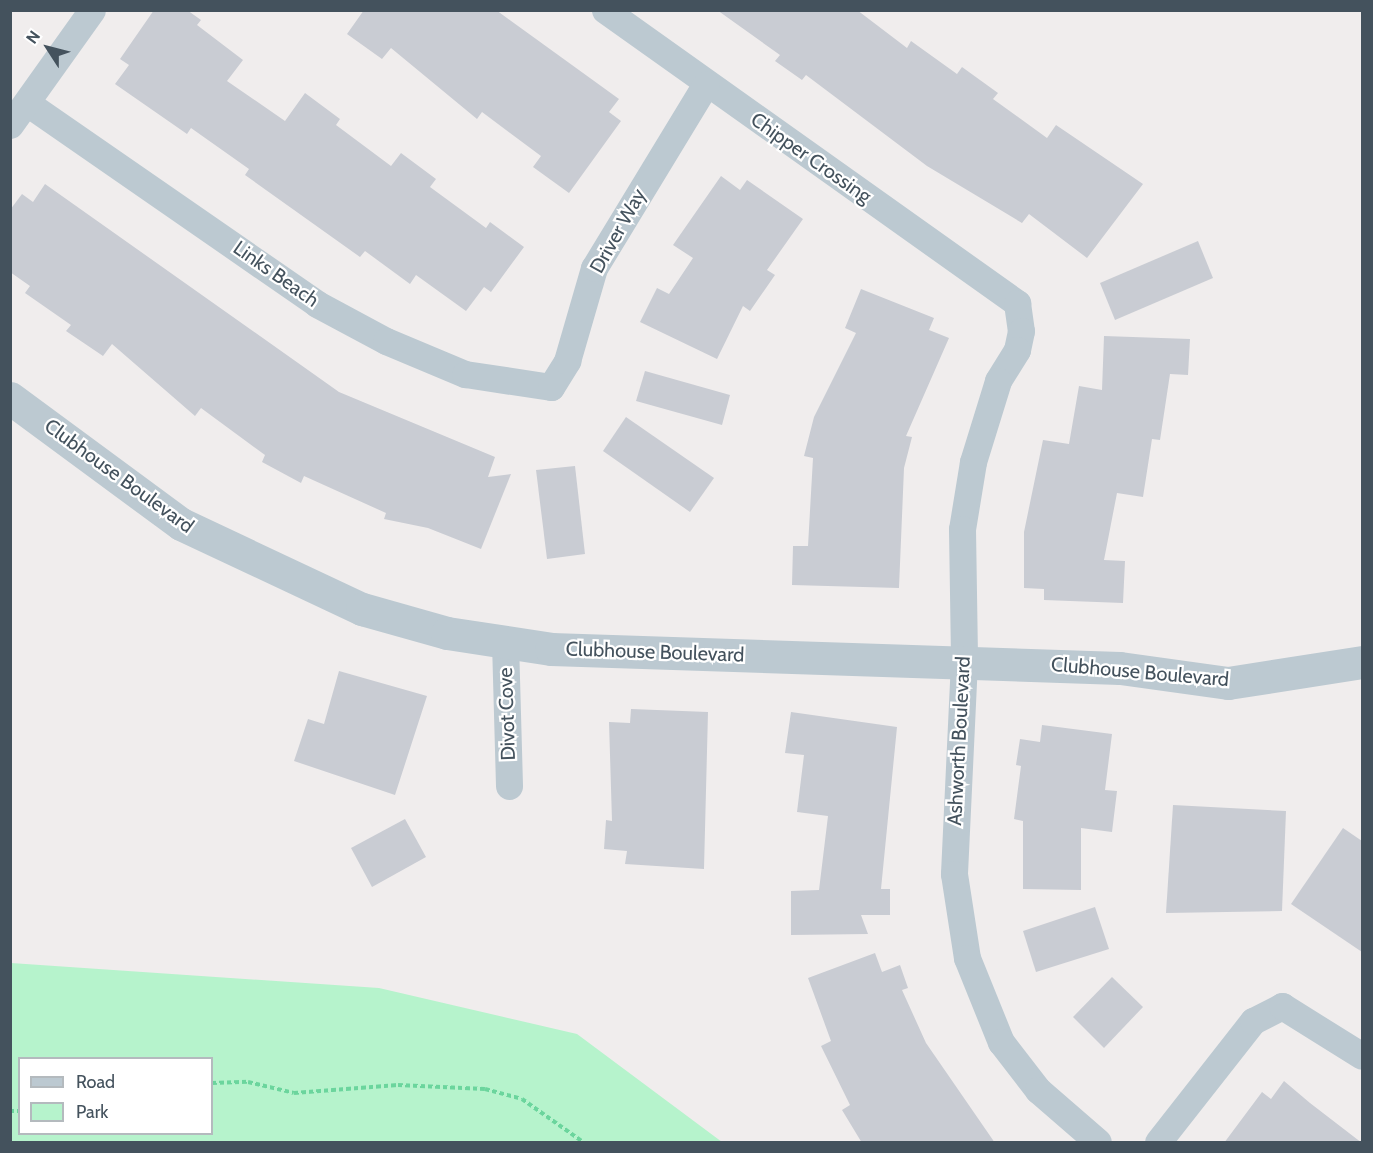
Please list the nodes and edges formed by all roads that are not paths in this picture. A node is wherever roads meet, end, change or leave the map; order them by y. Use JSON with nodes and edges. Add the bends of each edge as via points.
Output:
{"nodes":[{"id":1,"x":92,"y":10,"type":"edge"},
{"id":2,"x":606,"y":10,"type":"edge"},
{"id":3,"x":706,"y":84,"type":"junction"},
{"id":4,"x":27,"y":103,"type":"junction"},
{"id":5,"x":10,"y":125,"type":"edge"},
{"id":6,"x":1017,"y":303,"type":"joint"},
{"id":7,"x":551,"y":387,"type":"joint"},
{"id":8,"x":10,"y":398,"type":"edge"},
{"id":9,"x":505,"y":642,"type":"junction"},
{"id":10,"x":964,"y":660,"type":"junction"},
{"id":11,"x":1362,"y":662,"type":"edge"},
{"id":12,"x":509,"y":786,"type":"dead end"},
{"id":13,"x":1362,"y":1056,"type":"edge"},
{"id":14,"x":1098,"y":1143,"type":"edge"},
{"id":15,"x":1158,"y":1143,"type":"edge"}],
"edges":[{"from":1,"to":4,"type":"street"},
{"from":2,"to":3,"type":"street","name":"Chipper Crossing"},
{"from":3,"to":6,"type":"street","name":"Chipper Crossing"},
{"from":3,"to":7,"type":"street","name":"Driver Way","via":[[594,268],[567,361]]},
{"from":4,"to":5,"type":"street"},
{"from":4,"to":7,"type":"street","name":"Links Beach","via":[[316,304],[386,342],[465,374]]},
{"from":6,"to":10,"type":"street","name":"Ashworth Boulevard","via":[[1021,332],[1017,350],[998,381],[982,431],[962,529]]},
{"from":8,"to":9,"type":"street","name":"Clubhouse Boulevard","via":[[181,524],[269,570],[362,609],[447,633]]},
{"from":9,"to":10,"type":"street","name":"Clubhouse Boulevard","via":[[551,649]]},
{"from":9,"to":12,"type":"street","name":"Divot Cove"},
{"from":10,"to":11,"type":"street","name":"Clubhouse Boulevard","via":[[1120,668],[1228,682]]},
{"from":10,"to":14,"type":"street","name":"Ashworth Boulevard","via":[[954,874],[967,958],[1001,1041],[1038,1090]]},
{"from":13,"to":15,"type":"street","via":[[1282,1006],[1253,1022]]}]}
